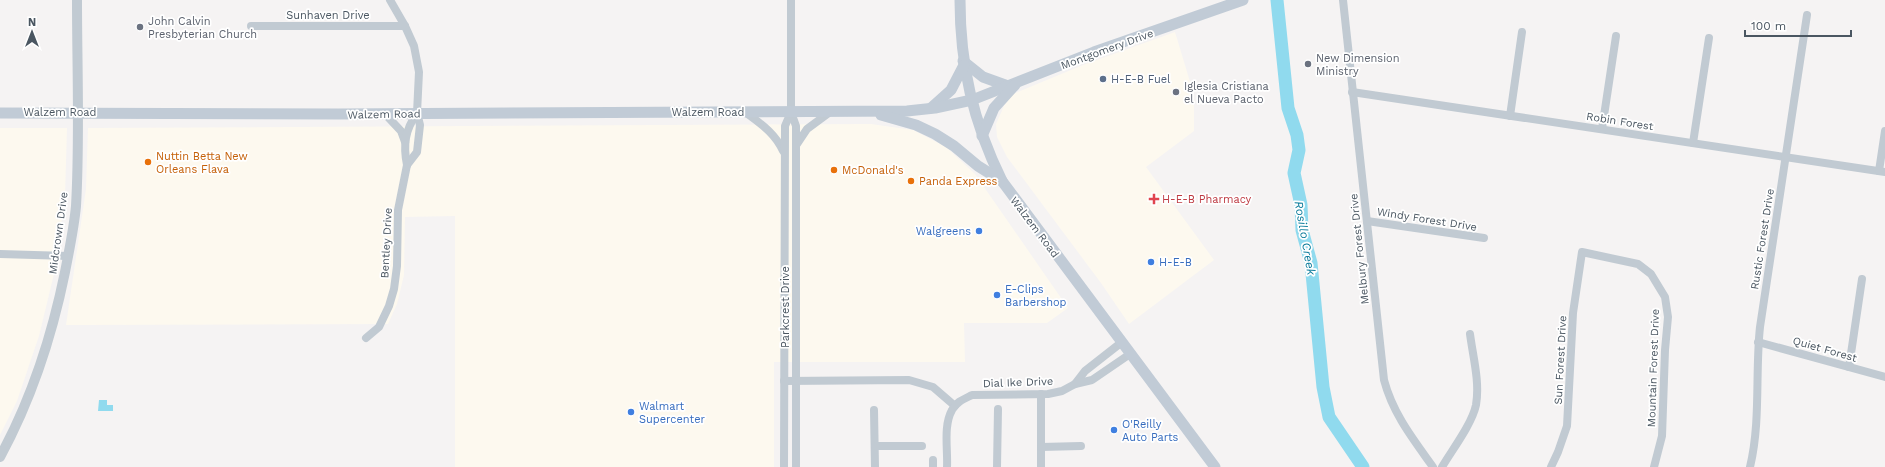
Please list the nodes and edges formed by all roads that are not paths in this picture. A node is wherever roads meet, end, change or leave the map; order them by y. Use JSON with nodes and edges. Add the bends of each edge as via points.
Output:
{"nodes":[{"id":1,"x":77,"y":0,"type":"edge"},
{"id":2,"x":390,"y":0,"type":"edge"},
{"id":3,"x":791,"y":0,"type":"edge"},
{"id":4,"x":960,"y":0,"type":"edge"},
{"id":5,"x":1243,"y":0,"type":"edge"},
{"id":6,"x":1343,"y":0,"type":"edge"},
{"id":7,"x":1807,"y":15,"type":"dead end"},
{"id":8,"x":251,"y":26,"type":"dead end"},
{"id":9,"x":405,"y":26,"type":"junction"},
{"id":10,"x":1522,"y":32,"type":"dead end"},
{"id":11,"x":1616,"y":36,"type":"dead end"},
{"id":12,"x":1709,"y":38,"type":"dead end"},
{"id":13,"x":964,"y":63,"type":"junction"},
{"id":14,"x":1013,"y":84,"type":"junction"},
{"id":15,"x":1352,"y":92,"type":"junction"},
{"id":16,"x":972,"y":100,"type":"junction"},
{"id":17,"x":931,"y":108,"type":"junction"},
{"id":18,"x":0,"y":112,"type":"edge"},
{"id":19,"x":78,"y":112,"type":"junction"},
{"id":20,"x":746,"y":112,"type":"junction"},
{"id":21,"x":791,"y":112,"type":"junction"},
{"id":22,"x":830,"y":112,"type":"junction"},
{"id":23,"x":871,"y":112,"type":"junction"},
{"id":24,"x":417,"y":113,"type":"junction"},
{"id":25,"x":385,"y":114,"type":"junction"},
{"id":26,"x":1510,"y":116,"type":"junction"},
{"id":27,"x":1602,"y":130,"type":"junction"},
{"id":28,"x":1885,"y":131,"type":"edge"},
{"id":29,"x":982,"y":136,"type":"junction"},
{"id":30,"x":1693,"y":143,"type":"junction"},
{"id":31,"x":406,"y":144,"type":"junction"},
{"id":32,"x":796,"y":146,"type":"junction"},
{"id":33,"x":784,"y":154,"type":"junction"},
{"id":34,"x":1786,"y":157,"type":"junction"},
{"id":35,"x":408,"y":165,"type":"junction"},
{"id":36,"x":1882,"y":172,"type":"edge"},
{"id":37,"x":1002,"y":181,"type":"junction"},
{"id":38,"x":1367,"y":221,"type":"junction"},
{"id":39,"x":1484,"y":238,"type":"dead end"},
{"id":40,"x":1582,"y":252,"type":"joint"},
{"id":41,"x":0,"y":254,"type":"edge"},
{"id":42,"x":68,"y":256,"type":"junction"},
{"id":43,"x":1862,"y":279,"type":"dead end"},
{"id":44,"x":1470,"y":334,"type":"dead end"},
{"id":45,"x":366,"y":338,"type":"dead end"},
{"id":46,"x":1122,"y":342,"type":"junction"},
{"id":47,"x":1758,"y":342,"type":"junction"},
{"id":48,"x":1130,"y":354,"type":"junction"},
{"id":49,"x":1849,"y":367,"type":"junction"},
{"id":50,"x":1885,"y":377,"type":"edge"},
{"id":51,"x":796,"y":380,"type":"junction"},
{"id":52,"x":784,"y":381,"type":"junction"},
{"id":53,"x":1075,"y":384,"type":"junction"},
{"id":54,"x":1041,"y":394,"type":"junction"},
{"id":55,"x":955,"y":406,"type":"junction"},
{"id":56,"x":998,"y":409,"type":"dead end"},
{"id":57,"x":874,"y":410,"type":"dead end"},
{"id":58,"x":875,"y":446,"type":"junction"},
{"id":59,"x":922,"y":446,"type":"dead end"},
{"id":60,"x":1081,"y":446,"type":"dead end"},
{"id":61,"x":1041,"y":447,"type":"junction"},
{"id":62,"x":0,"y":457,"type":"edge"},
{"id":63,"x":784,"y":467,"type":"edge"},
{"id":64,"x":796,"y":467,"type":"edge"},
{"id":65,"x":875,"y":467,"type":"edge"},
{"id":66,"x":948,"y":467,"type":"edge"},
{"id":67,"x":997,"y":467,"type":"edge"},
{"id":68,"x":1041,"y":467,"type":"edge"},
{"id":69,"x":1215,"y":467,"type":"edge"},
{"id":70,"x":1433,"y":467,"type":"edge"},
{"id":71,"x":1442,"y":467,"type":"edge"},
{"id":72,"x":1551,"y":467,"type":"edge"},
{"id":73,"x":1654,"y":467,"type":"edge"},
{"id":74,"x":1750,"y":467,"type":"edge"}],
"edges":[{"from":1,"to":19,"type":"street","name":"Midcrown Drive"},
{"from":2,"to":9,"type":"street"},
{"from":3,"to":21,"type":"street","name":"Parkcrest Drive"},
{"from":4,"to":13,"type":"main road"},
{"from":5,"to":14,"type":"main road","name":"Montgomery Drive","via":[[1094,52]]},
{"from":6,"to":15,"type":"street","name":"Melbury Forest Drive"},
{"from":7,"to":34,"type":"street","name":"Rustic Forest Drive"},
{"from":8,"to":9,"type":"street","name":"Sunhaven Drive"},
{"from":9,"to":24,"type":"street","via":[[414,46],[419,72]]},
{"from":10,"to":26,"type":"street"},
{"from":11,"to":27,"type":"street"},
{"from":12,"to":30,"type":"street"},
{"from":13,"to":14,"type":"main road","via":[[983,77]]},
{"from":13,"to":16,"type":"main road"},
{"from":13,"to":17,"type":"main road","via":[[950,90]]},
{"from":14,"to":16,"type":"main road","name":"Montgomery Drive"},
{"from":14,"to":29,"type":"main road","via":[[994,108]]},
{"from":15,"to":26,"type":"street","name":"Robin Forest"},
{"from":15,"to":38,"type":"street","name":"Melbury Forest Drive"},
{"from":16,"to":17,"type":"main road","name":"Walzem Road"},
{"from":16,"to":29,"type":"main road","name":"Walzem Road"},
{"from":17,"to":23,"type":"main road","name":"Walzem Road"},
{"from":18,"to":19,"type":"main road","name":"Walzem Road"},
{"from":19,"to":25,"type":"main road","name":"Walzem Road"},
{"from":19,"to":42,"type":"street","name":"Midcrown Drive","via":[[76,208]]},
{"from":20,"to":21,"type":"main road","name":"Walzem Road"},
{"from":20,"to":24,"type":"main road","name":"Walzem Road"},
{"from":20,"to":33,"type":"street","name":"Parkcrest Drive","via":[[772,132]]},
{"from":21,"to":22,"type":"main road","name":"Walzem Road"},
{"from":21,"to":32,"type":"street","name":"Parkcrest Drive","via":[[796,126]]},
{"from":21,"to":33,"type":"street","name":"Parkcrest Drive","via":[[785,126]]},
{"from":22,"to":23,"type":"main road","name":"Walzem Road"},
{"from":22,"to":32,"type":"street","via":[[807,129]]},
{"from":23,"to":37,"type":"main road","via":[[916,125],[935,134]]},
{"from":24,"to":25,"type":"main road","name":"Walzem Road"},
{"from":24,"to":31,"type":"street","name":"Bentley Drive","via":[[408,125]]},
{"from":24,"to":35,"type":"street","name":"Bentley Drive","via":[[420,125],[417,152]]},
{"from":25,"to":31,"type":"street","name":"Bentley Drive","via":[[401,131]]},
{"from":26,"to":27,"type":"street","name":"Robin Forest"},
{"from":27,"to":30,"type":"street","name":"Robin Forest"},
{"from":28,"to":36,"type":"street"},
{"from":29,"to":37,"type":"main road","name":"Walzem Road"},
{"from":30,"to":34,"type":"street","name":"Robin Forest"},
{"from":31,"to":35,"type":"street","name":"Bentley Drive"},
{"from":32,"to":51,"type":"street","name":"Parkcrest Drive"},
{"from":33,"to":52,"type":"street","name":"Parkcrest Drive"},
{"from":34,"to":36,"type":"street","name":"Robin Forest"},
{"from":34,"to":47,"type":"street","name":"Rustic Forest Drive"},
{"from":35,"to":45,"type":"street","name":"Bentley Drive","via":[[398,210],[394,289],[379,327]]},
{"from":37,"to":46,"type":"main road","name":"Walzem Road"},
{"from":38,"to":39,"type":"street","name":"Windy Forest Drive"},
{"from":38,"to":70,"type":"street","name":"Melbury Forest Drive","via":[[1387,394],[1404,427]]},
{"from":40,"to":72,"type":"street","name":"Sun Forest Drive","via":[[1574,313],[1567,421],[1564,436]]},
{"from":40,"to":73,"type":"street","name":"Mountain Forest Drive","via":[[1638,264],[1651,274],[1665,296],[1668,317],[1662,436]]},
{"from":41,"to":42,"type":"street"},
{"from":42,"to":62,"type":"street","name":"Midcrown Drive","via":[[57,307],[36,378],[15,429]]},
{"from":43,"to":49,"type":"street"},
{"from":44,"to":71,"type":"street","via":[[1477,385],[1476,404]]},
{"from":46,"to":48,"type":"main road","name":"Walzem Road"},
{"from":46,"to":53,"type":"street","name":"Dial Ike Drive","via":[[1085,370]]},
{"from":47,"to":49,"type":"street","name":"Quiet Forest"},
{"from":47,"to":74,"type":"street","name":"Rustic Forest Drive","via":[[1757,418]]},
{"from":48,"to":53,"type":"street","name":"Dial Ike Drive","via":[[1092,380]]},
{"from":48,"to":69,"type":"main road","name":"Walzem Road"},
{"from":49,"to":50,"type":"street","name":"Quiet Forest"},
{"from":51,"to":52,"type":"street"},
{"from":51,"to":55,"type":"street","via":[[909,380],[933,387]]},
{"from":51,"to":64,"type":"street","name":"Parkcrest Drive"},
{"from":52,"to":63,"type":"street","name":"Parkcrest Drive"},
{"from":53,"to":54,"type":"street","name":"Dial Ike Drive","via":[[1062,391]]},
{"from":54,"to":55,"type":"street","name":"Dial Ike Drive","via":[[972,395]]},
{"from":54,"to":61,"type":"street"},
{"from":55,"to":66,"type":"street","via":[[948,422]]},
{"from":56,"to":67,"type":"street"},
{"from":57,"to":58,"type":"street"},
{"from":58,"to":59,"type":"street"},
{"from":58,"to":65,"type":"street"},
{"from":60,"to":61,"type":"street"},
{"from":61,"to":68,"type":"street"}]}
